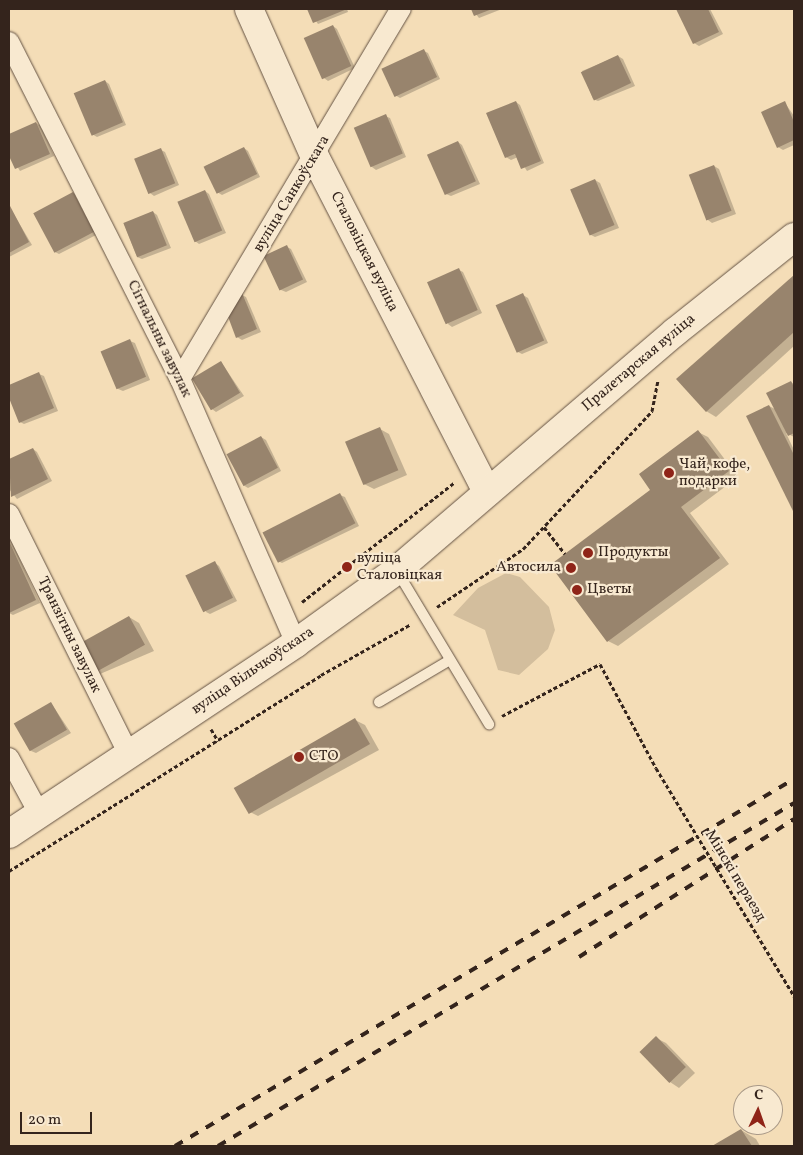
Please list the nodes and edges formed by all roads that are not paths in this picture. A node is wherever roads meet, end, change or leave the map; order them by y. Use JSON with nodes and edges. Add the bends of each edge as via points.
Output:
{"nodes":[{"id":1,"x":249,"y":9,"type":"edge"},
{"id":2,"x":401,"y":9,"type":"edge"},
{"id":3,"x":9,"y":42,"type":"edge"},
{"id":4,"x":315,"y":157,"type":"junction"},
{"id":5,"x":794,"y":237,"type":"edge"},
{"id":6,"x":180,"y":379,"type":"junction"},
{"id":7,"x":486,"y":492,"type":"junction"},
{"id":8,"x":9,"y":514,"type":"edge"},
{"id":9,"x":396,"y":571,"type":"junction"},
{"id":10,"x":296,"y":643,"type":"junction"},
{"id":11,"x":450,"y":660,"type":"junction"},
{"id":12,"x":379,"y":702,"type":"dead end"},
{"id":13,"x":489,"y":724,"type":"road end"},
{"id":14,"x":129,"y":755,"type":"junction"},
{"id":15,"x":9,"y":758,"type":"edge"},
{"id":16,"x":40,"y":815,"type":"junction"},
{"id":17,"x":9,"y":834,"type":"edge"}],
"edges":[{"from":1,"to":4,"type":"main road","name":"Сталовіцкая вуліца"},
{"from":2,"to":4,"type":"street","name":"вуліца Санкоўскага"},
{"from":3,"to":6,"type":"street","name":"Сігнальны завулак"},
{"from":4,"to":6,"type":"street","name":"вуліца Санкоўскага"},
{"from":4,"to":7,"type":"main road","name":"Сталовіцкая вуліца"},
{"from":5,"to":7,"type":"main road","name":"Пралетарская вуліца","via":[[675,332]]},
{"from":6,"to":10,"type":"street","name":"Сігнальны завулак"},
{"from":7,"to":9,"type":"main road","name":"вуліца Вільчкоўскага"},
{"from":8,"to":14,"type":"street","name":"Транзітны завулак"},
{"from":9,"to":10,"type":"main road","name":"вуліца Вільчкоўскага"},
{"from":9,"to":11,"type":"lane"},
{"from":10,"to":14,"type":"main road","name":"вуліца Вільчкоўскага"},
{"from":11,"to":12,"type":"lane"},
{"from":11,"to":13,"type":"lane"},
{"from":14,"to":16,"type":"main road","name":"вуліца Вільчкоўскага"},
{"from":15,"to":16,"type":"street"},
{"from":16,"to":17,"type":"main road","name":"вуліца Вільчкоўскага"}]}
